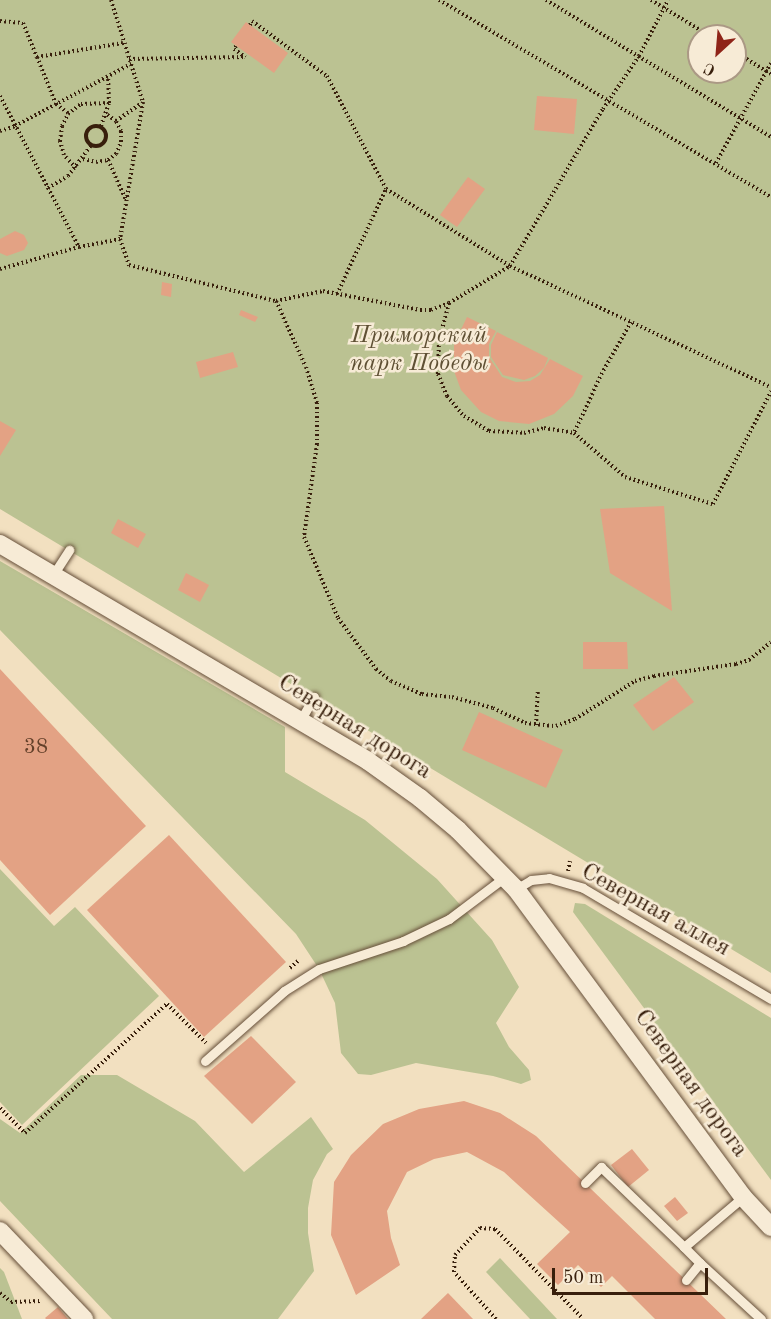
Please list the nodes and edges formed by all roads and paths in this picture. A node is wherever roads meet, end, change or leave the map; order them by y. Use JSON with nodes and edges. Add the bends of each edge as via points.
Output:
{"nodes":[{"id":1,"x":111,"y":0,"type":"edge"},
{"id":2,"x":439,"y":0,"type":"edge"},
{"id":3,"x":546,"y":0,"type":"edge"},
{"id":4,"x":651,"y":0,"type":"edge"},
{"id":5,"x":668,"y":0,"type":"edge"},
{"id":6,"x":664,"y":8,"type":"junction"},
{"id":7,"x":0,"y":21,"type":"edge"},
{"id":8,"x":690,"y":24,"type":"edge"},
{"id":9,"x":249,"y":25,"type":"dead end"},
{"id":10,"x":123,"y":43,"type":"junction"},
{"id":11,"x":236,"y":46,"type":"dead end"},
{"id":12,"x":639,"y":56,"type":"junction"},
{"id":13,"x":37,"y":57,"type":"junction"},
{"id":14,"x":747,"y":60,"type":"edge"},
{"id":15,"x":130,"y":62,"type":"junction"},
{"id":16,"x":771,"y":63,"type":"edge"},
{"id":17,"x":765,"y":71,"type":"junction"},
{"id":18,"x":771,"y":74,"type":"edge"},
{"id":19,"x":108,"y":76,"type":"junction"},
{"id":20,"x":0,"y":96,"type":"edge"},
{"id":21,"x":143,"y":102,"type":"junction"},
{"id":22,"x":109,"y":103,"type":"junction"},
{"id":23,"x":609,"y":103,"type":"junction"},
{"id":24,"x":56,"y":104,"type":"junction"},
{"id":25,"x":68,"y":114,"type":"junction"},
{"id":26,"x":106,"y":114,"type":"junction"},
{"id":27,"x":741,"y":119,"type":"junction"},
{"id":28,"x":116,"y":122,"type":"junction"},
{"id":29,"x":15,"y":126,"type":"junction"},
{"id":30,"x":100,"y":126,"type":"junction"},
{"id":31,"x":0,"y":131,"type":"edge"},
{"id":32,"x":771,"y":137,"type":"edge"},
{"id":33,"x":91,"y":146,"type":"junction"},
{"id":34,"x":83,"y":159,"type":"junction"},
{"id":35,"x":108,"y":160,"type":"junction"},
{"id":36,"x":716,"y":164,"type":"junction"},
{"id":37,"x":76,"y":168,"type":"junction"},
{"id":38,"x":48,"y":188,"type":"junction"},
{"id":39,"x":386,"y":189,"type":"junction"},
{"id":40,"x":771,"y":197,"type":"edge"},
{"id":41,"x":126,"y":201,"type":"junction"},
{"id":42,"x":120,"y":239,"type":"junction"},
{"id":43,"x":79,"y":247,"type":"junction"},
{"id":44,"x":510,"y":266,"type":"junction"},
{"id":45,"x":0,"y":269,"type":"edge"},
{"id":46,"x":337,"y":294,"type":"junction"},
{"id":47,"x":276,"y":301,"type":"junction"},
{"id":48,"x":449,"y":303,"type":"junction"},
{"id":49,"x":631,"y":322,"type":"junction"},
{"id":50,"x":771,"y":389,"type":"edge"},
{"id":51,"x":574,"y":433,"type":"junction"},
{"id":52,"x":0,"y":544,"type":"edge"},
{"id":53,"x":69,"y":550,"type":"dead end"},
{"id":54,"x":53,"y":575,"type":"junction"},
{"id":55,"x":771,"y":642,"type":"edge"},
{"id":56,"x":538,"y":690,"type":"dead end"},
{"id":57,"x":314,"y":697,"type":"dead end"},
{"id":58,"x":300,"y":721,"type":"junction"},
{"id":59,"x":536,"y":725,"type":"junction"},
{"id":60,"x":510,"y":883,"type":"junction"},
{"id":61,"x":298,"y":961,"type":"dead end"},
{"id":62,"x":281,"y":976,"type":"dead end"},
{"id":63,"x":771,"y":999,"type":"edge"},
{"id":64,"x":213,"y":1036,"type":"dead end"},
{"id":65,"x":205,"y":1061,"type":"dead end"},
{"id":66,"x":0,"y":1108,"type":"edge"},
{"id":67,"x":585,"y":1183,"type":"dead end"},
{"id":68,"x":743,"y":1197,"type":"junction"},
{"id":69,"x":771,"y":1227,"type":"edge"},
{"id":70,"x":0,"y":1231,"type":"edge"},
{"id":71,"x":684,"y":1246,"type":"junction"},
{"id":72,"x":700,"y":1263,"type":"junction"},
{"id":73,"x":686,"y":1280,"type":"dead end"},
{"id":74,"x":0,"y":1293,"type":"edge"},
{"id":75,"x":50,"y":1307,"type":"dead end"},
{"id":76,"x":84,"y":1319,"type":"edge"},
{"id":77,"x":496,"y":1319,"type":"edge"},
{"id":78,"x":583,"y":1319,"type":"edge"},
{"id":79,"x":760,"y":1319,"type":"edge"}],
"edges":[{"from":1,"to":10,"type":"path"},
{"from":2,"to":23,"type":"path"},
{"from":3,"to":12,"type":"path"},
{"from":4,"to":6,"type":"path"},
{"from":5,"to":6,"type":"path"},
{"from":6,"to":8,"type":"path"},
{"from":6,"to":12,"type":"path"},
{"from":7,"to":13,"type":"path","via":[[23,23]]},
{"from":9,"to":39,"type":"path","via":[[252,21],[327,76]]},
{"from":10,"to":13,"type":"path"},
{"from":10,"to":15,"type":"path"},
{"from":11,"to":15,"type":"path","via":[[234,49],[245,57]]},
{"from":12,"to":23,"type":"path"},
{"from":12,"to":27,"type":"path"},
{"from":13,"to":24,"type":"path"},
{"from":14,"to":17,"type":"path"},
{"from":15,"to":19,"type":"path"},
{"from":15,"to":21,"type":"path"},
{"from":16,"to":17,"type":"path"},
{"from":17,"to":18,"type":"path"},
{"from":17,"to":27,"type":"path"},
{"from":19,"to":22,"type":"path"},
{"from":19,"to":24,"type":"path"},
{"from":20,"to":29,"type":"path"},
{"from":21,"to":28,"type":"path"},
{"from":21,"to":41,"type":"path"},
{"from":22,"to":25,"type":"path","via":[[81,104]]},
{"from":22,"to":26,"type":"path"},
{"from":23,"to":36,"type":"path"},
{"from":23,"to":44,"type":"path"},
{"from":24,"to":25,"type":"path"},
{"from":24,"to":29,"type":"path"},
{"from":25,"to":37,"type":"path","via":[[60,141],[64,154]]},
{"from":26,"to":28,"type":"path"},
{"from":26,"to":30,"type":"path"},
{"from":27,"to":32,"type":"path"},
{"from":27,"to":36,"type":"path"},
{"from":28,"to":35,"type":"path","via":[[121,142]]},
{"from":29,"to":31,"type":"path"},
{"from":29,"to":38,"type":"path"},
{"from":30,"to":33,"type":"path","via":[[90,126],[86,132]]},
{"from":30,"to":33,"type":"path","via":[[106,133],[105,140],[100,147]]},
{"from":33,"to":34,"type":"path"},
{"from":34,"to":35,"type":"path"},
{"from":34,"to":37,"type":"path"},
{"from":35,"to":41,"type":"path"},
{"from":36,"to":40,"type":"path"},
{"from":37,"to":38,"type":"path"},
{"from":38,"to":43,"type":"path"},
{"from":39,"to":44,"type":"path"},
{"from":39,"to":46,"type":"path"},
{"from":41,"to":42,"type":"path"},
{"from":42,"to":43,"type":"path"},
{"from":42,"to":47,"type":"path","via":[[129,265]]},
{"from":43,"to":45,"type":"path"},
{"from":44,"to":48,"type":"path"},
{"from":44,"to":49,"type":"path"},
{"from":46,"to":47,"type":"path","via":[[323,291]]},
{"from":46,"to":48,"type":"path","via":[[420,310]]},
{"from":47,"to":59,"type":"path","via":[[306,367],[317,403],[317,444],[304,537],[338,618],[376,669],[398,685],[422,694],[493,708]]},
{"from":48,"to":51,"type":"path","via":[[439,341],[438,374],[447,396],[464,416],[489,431],[515,433],[544,428]]},
{"from":49,"to":50,"type":"path"},
{"from":49,"to":51,"type":"path"},
{"from":50,"to":51,"type":"path","via":[[713,504],[625,477]]},
{"from":52,"to":54,"type":"street","name":"Северная дорога"},
{"from":53,"to":54,"type":"lane"},
{"from":54,"to":58,"type":"street","name":"Северная дорога"},
{"from":55,"to":59,"type":"path","via":[[749,660],[635,681],[575,719],[556,726]]},
{"from":56,"to":59,"type":"path"},
{"from":57,"to":58,"type":"lane"},
{"from":58,"to":60,"type":"street","name":"Северная дорога","via":[[368,761],[420,798]]},
{"from":60,"to":63,"type":"lane","name":"Северная аллея","via":[[549,878],[583,888]]},
{"from":60,"to":65,"type":"lane","name":"Северная аллея","via":[[403,941],[319,969],[284,991]]},
{"from":60,"to":68,"type":"street","name":"Северная дорога"},
{"from":61,"to":62,"type":"path"},
{"from":64,"to":66,"type":"path","via":[[205,1043],[167,1004],[25,1133]]},
{"from":67,"to":71,"type":"lane","via":[[602,1167]]},
{"from":68,"to":69,"type":"street","name":"Северная дорога"},
{"from":68,"to":71,"type":"lane"},
{"from":70,"to":76,"type":"street"},
{"from":71,"to":72,"type":"lane"},
{"from":72,"to":73,"type":"lane"},
{"from":72,"to":79,"type":"lane"},
{"from":74,"to":75,"type":"path","via":[[12,1302],[40,1301]]},
{"from":77,"to":78,"type":"path","via":[[454,1272],[454,1255],[480,1228],[495,1229]]}]}
